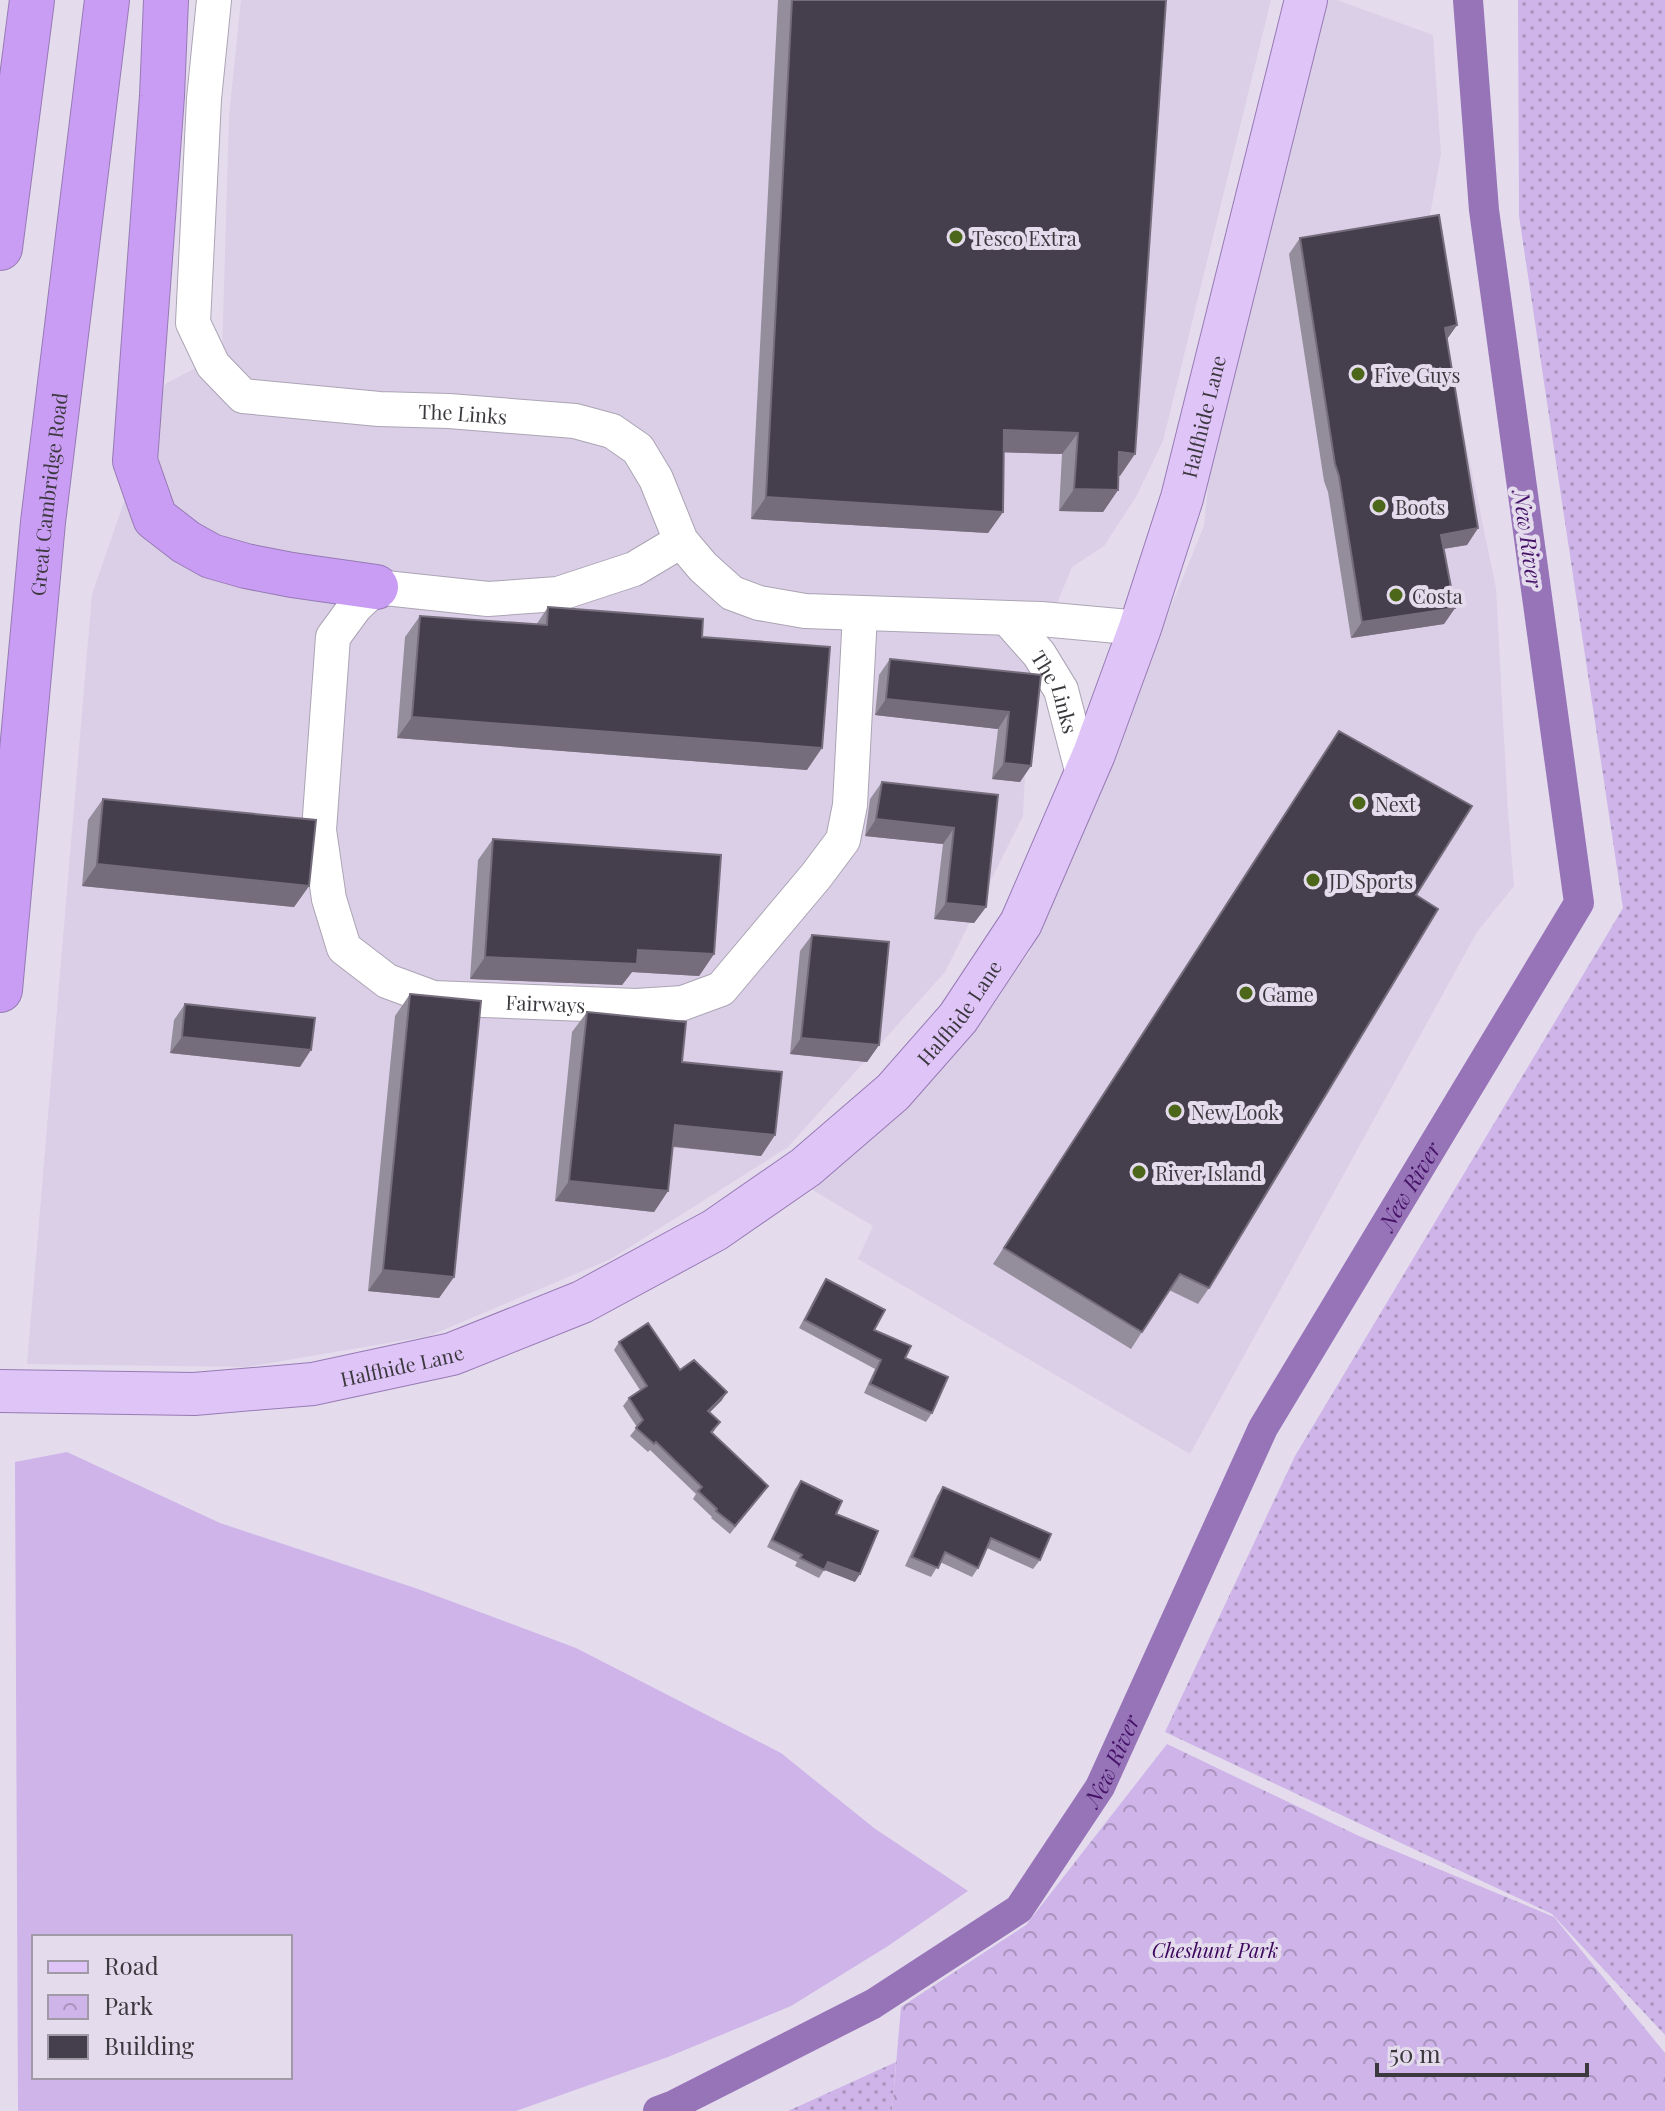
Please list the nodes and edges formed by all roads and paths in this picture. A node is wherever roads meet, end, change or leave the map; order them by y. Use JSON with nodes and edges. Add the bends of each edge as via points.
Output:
{"nodes":[{"id":1,"x":32,"y":0,"type":"edge"},
{"id":2,"x":107,"y":0,"type":"edge"},
{"id":3,"x":166,"y":0,"type":"edge"},
{"id":4,"x":214,"y":0,"type":"edge"},
{"id":5,"x":1306,"y":0,"type":"edge"},
{"id":6,"x":0,"y":248,"type":"edge"},
{"id":7,"x":681,"y":541,"type":"junction"},
{"id":8,"x":376,"y":587,"type":"junction"},
{"id":9,"x":860,"y":614,"type":"junction"},
{"id":10,"x":1007,"y":618,"type":"junction"},
{"id":11,"x":1140,"y":628,"type":"junction"},
{"id":12,"x":1084,"y":778,"type":"junction"},
{"id":13,"x":0,"y":990,"type":"edge"},
{"id":14,"x":0,"y":1391,"type":"edge"}],
"edges":[{"from":1,"to":6,"type":"highway"},
{"from":2,"to":13,"type":"highway","name":"Great Cambridge Road","via":[[43,522]]},
{"from":3,"to":8,"type":"highway","via":[[135,461],[155,518],[211,556]]},
{"from":4,"to":7,"type":"street","name":"The Links","via":[[193,323],[213,365],[243,396],[575,421],[612,431],[638,449]]},
{"from":5,"to":11,"type":"main road","name":"Halfhide Lane","via":[[1182,498]]},
{"from":7,"to":8,"type":"street","via":[[634,569],[558,594],[488,599]]},
{"from":7,"to":9,"type":"street","name":"The Links","via":[[732,593],[805,611]]},
{"from":8,"to":9,"type":"street","name":"Fairways","via":[[333,637],[319,830],[329,899],[344,948],[387,981],[433,998],[636,1006],[683,1003],[721,989],[843,840],[850,805]]},
{"from":9,"to":10,"type":"street","name":"The Links"},
{"from":10,"to":11,"type":"street","name":"The Links"},
{"from":10,"to":12,"type":"street","name":"The Links","via":[[1061,690]]},
{"from":11,"to":12,"type":"main road","name":"Halfhide Lane"},
{"from":12,"to":14,"type":"main road","name":"Halfhide Lane","via":[[1021,923],[958,1018],[893,1092],[806,1167],[715,1230],[582,1302],[452,1354],[313,1384],[194,1394]]}]}
